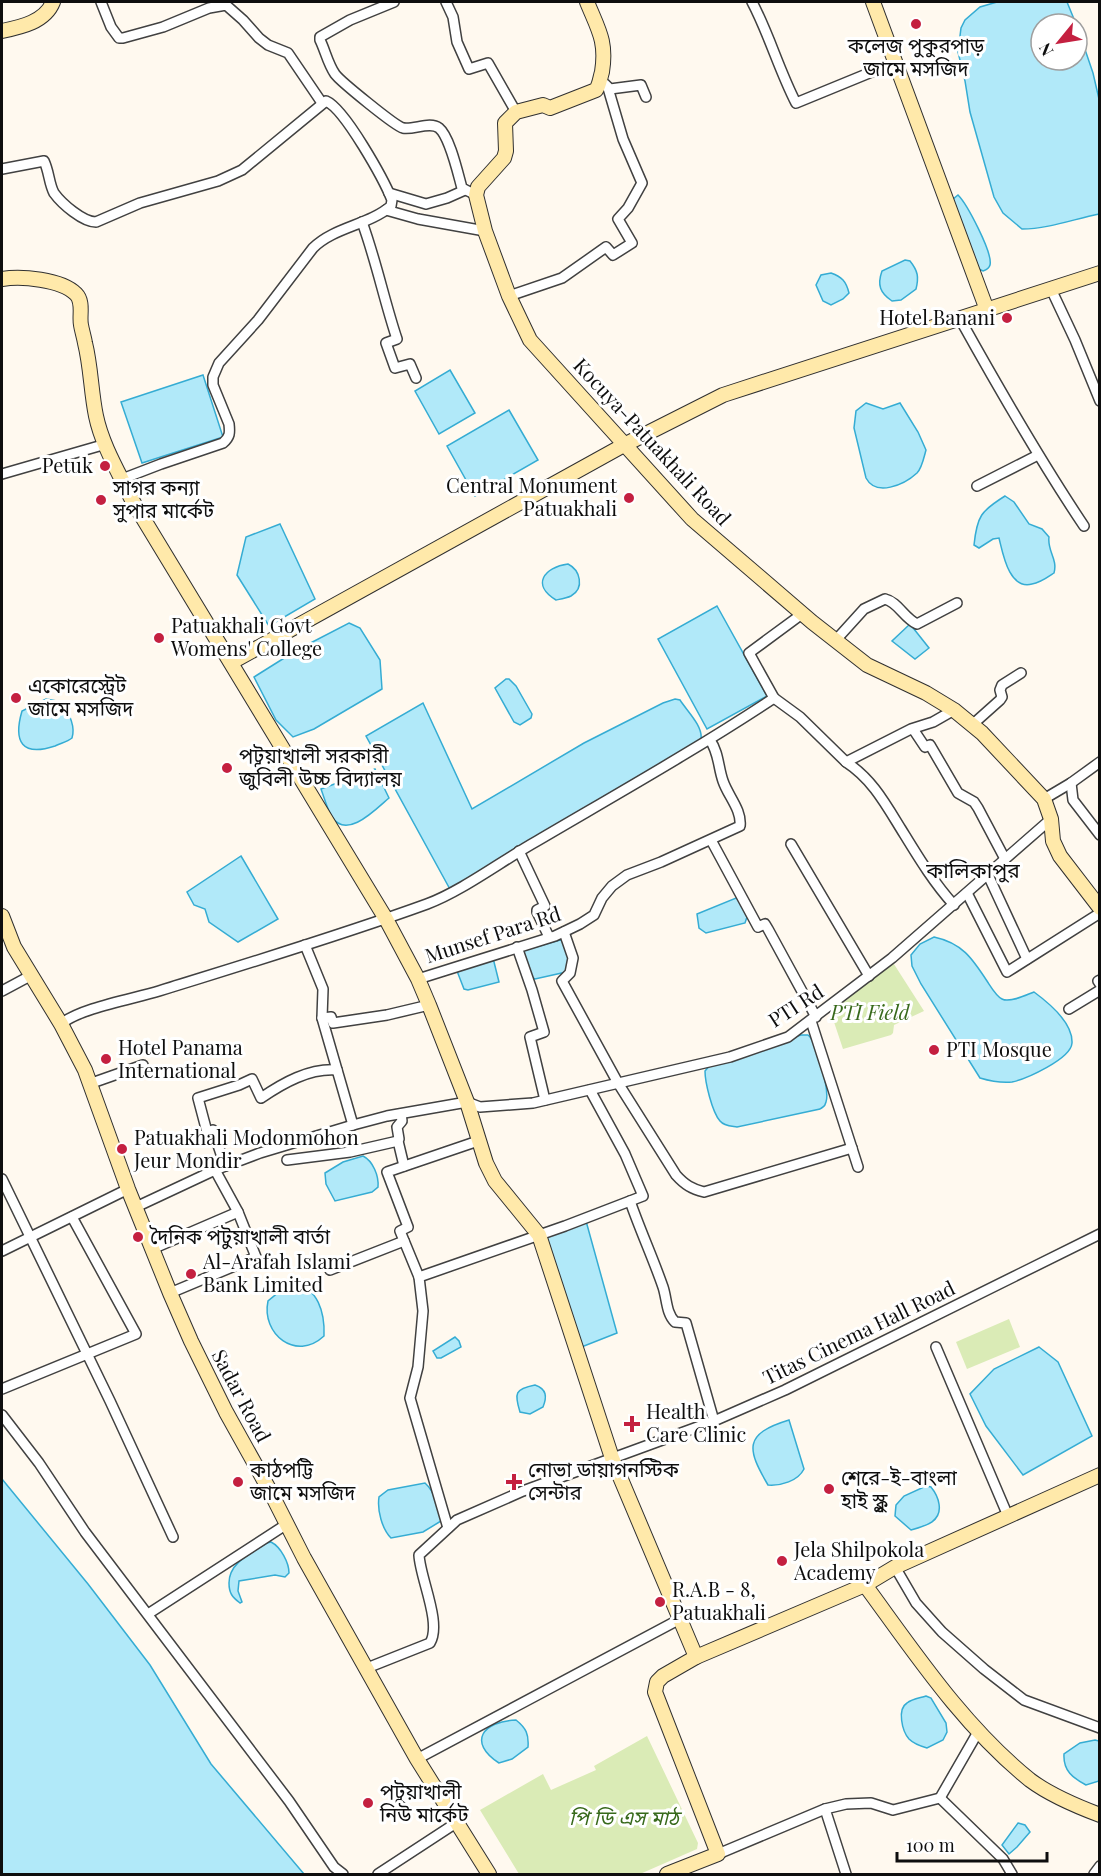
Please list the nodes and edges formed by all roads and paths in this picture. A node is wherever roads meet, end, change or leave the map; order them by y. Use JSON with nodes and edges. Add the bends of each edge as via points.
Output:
{"nodes":[{"id":1,"x":53,"y":2,"type":"edge"},
{"id":2,"x":101,"y":2,"type":"edge"},
{"id":3,"x":394,"y":2,"type":"edge"},
{"id":4,"x":446,"y":2,"type":"edge"},
{"id":5,"x":586,"y":2,"type":"edge"},
{"id":6,"x":752,"y":2,"type":"edge"},
{"id":7,"x":873,"y":2,"type":"edge"},
{"id":8,"x":2,"y":31,"type":"edge"},
{"id":9,"x":896,"y":62,"type":"junction"},
{"id":10,"x":604,"y":83,"type":"junction"},
{"id":11,"x":646,"y":97,"type":"dead end"},
{"id":12,"x":322,"y":103,"type":"junction"},
{"id":13,"x":516,"y":112,"type":"junction"},
{"id":14,"x":2,"y":169,"type":"edge"},
{"id":15,"x":471,"y":192,"type":"junction"},
{"id":16,"x":389,"y":193,"type":"junction"},
{"id":17,"x":386,"y":210,"type":"junction"},
{"id":18,"x":362,"y":222,"type":"junction"},
{"id":19,"x":485,"y":231,"type":"junction"},
{"id":20,"x":1100,"y":273,"type":"edge"},
{"id":21,"x":2,"y":279,"type":"edge"},
{"id":22,"x":1051,"y":289,"type":"junction"},
{"id":23,"x":509,"y":296,"type":"junction"},
{"id":24,"x":987,"y":310,"type":"junction"},
{"id":25,"x":960,"y":319,"type":"junction"},
{"id":26,"x":416,"y":378,"type":"dead end"},
{"id":27,"x":1100,"y":401,"type":"edge"},
{"id":28,"x":106,"y":444,"type":"junction"},
{"id":29,"x":624,"y":445,"type":"junction"},
{"id":30,"x":1038,"y":455,"type":"junction"},
{"id":31,"x":2,"y":474,"type":"edge"},
{"id":32,"x":122,"y":479,"type":"junction"},
{"id":33,"x":977,"y":486,"type":"dead end"},
{"id":34,"x":1084,"y":526,"type":"dead end"},
{"id":35,"x":957,"y":603,"type":"dead end"},
{"id":36,"x":802,"y":614,"type":"junction"},
{"id":37,"x":835,"y":641,"type":"junction"},
{"id":38,"x":232,"y":662,"type":"junction"},
{"id":39,"x":1022,"y":673,"type":"dead end"},
{"id":40,"x":774,"y":698,"type":"junction"},
{"id":41,"x":954,"y":710,"type":"junction"},
{"id":42,"x":972,"y":725,"type":"junction"},
{"id":43,"x":913,"y":729,"type":"junction"},
{"id":44,"x":710,"y":740,"type":"junction"},
{"id":45,"x":846,"y":762,"type":"junction"},
{"id":46,"x":1100,"y":762,"type":"edge"},
{"id":47,"x":1071,"y":783,"type":"junction"},
{"id":48,"x":1044,"y":799,"type":"junction"},
{"id":49,"x":1051,"y":819,"type":"junction"},
{"id":50,"x":1100,"y":835,"type":"edge"},
{"id":51,"x":711,"y":840,"type":"junction"},
{"id":52,"x":791,"y":843,"type":"dead end"},
{"id":53,"x":519,"y":851,"type":"junction"},
{"id":54,"x":1005,"y":860,"type":"junction"},
{"id":55,"x":987,"y":875,"type":"junction"},
{"id":56,"x":967,"y":893,"type":"junction"},
{"id":57,"x":954,"y":905,"type":"junction"},
{"id":58,"x":1100,"y":908,"type":"edge"},
{"id":59,"x":1100,"y":913,"type":"edge"},
{"id":60,"x":2,"y":916,"type":"edge"},
{"id":61,"x":386,"y":919,"type":"junction"},
{"id":62,"x":564,"y":932,"type":"junction"},
{"id":63,"x":549,"y":937,"type":"junction"},
{"id":64,"x":305,"y":945,"type":"junction"},
{"id":65,"x":517,"y":947,"type":"junction"},
{"id":66,"x":1027,"y":959,"type":"junction"},
{"id":67,"x":30,"y":976,"type":"junction"},
{"id":68,"x":869,"y":976,"type":"junction"},
{"id":69,"x":418,"y":979,"type":"junction"},
{"id":70,"x":1100,"y":980,"type":"edge"},
{"id":71,"x":1100,"y":984,"type":"edge"},
{"id":72,"x":1100,"y":990,"type":"edge"},
{"id":73,"x":2,"y":991,"type":"edge"},
{"id":74,"x":429,"y":1005,"type":"junction"},
{"id":75,"x":1070,"y":1009,"type":"dead end"},
{"id":76,"x":322,"y":1018,"type":"junction"},
{"id":77,"x":813,"y":1019,"type":"junction"},
{"id":78,"x":61,"y":1024,"type":"junction"},
{"id":79,"x":143,"y":1065,"type":"dead end"},
{"id":80,"x":337,"y":1070,"type":"junction"},
{"id":81,"x":618,"y":1083,"type":"junction"},
{"id":82,"x":89,"y":1084,"type":"junction"},
{"id":83,"x":590,"y":1090,"type":"junction"},
{"id":84,"x":545,"y":1100,"type":"junction"},
{"id":85,"x":467,"y":1102,"type":"junction"},
{"id":86,"x":401,"y":1114,"type":"junction"},
{"id":87,"x":353,"y":1125,"type":"junction"},
{"id":88,"x":398,"y":1141,"type":"junction"},
{"id":89,"x":478,"y":1141,"type":"junction"},
{"id":90,"x":852,"y":1149,"type":"junction"},
{"id":91,"x":287,"y":1160,"type":"dead end"},
{"id":92,"x":225,"y":1166,"type":"junction"},
{"id":93,"x":404,"y":1166,"type":"junction"},
{"id":94,"x":858,"y":1167,"type":"dead end"},
{"id":95,"x":215,"y":1170,"type":"junction"},
{"id":96,"x":2,"y":1179,"type":"edge"},
{"id":97,"x":128,"y":1189,"type":"junction"},
{"id":98,"x":4,"y":1192,"type":"edge"},
{"id":99,"x":630,"y":1201,"type":"junction"},
{"id":100,"x":136,"y":1207,"type":"junction"},
{"id":101,"x":238,"y":1212,"type":"junction"},
{"id":102,"x":72,"y":1217,"type":"junction"},
{"id":103,"x":1100,"y":1234,"type":"edge"},
{"id":104,"x":539,"y":1235,"type":"junction"},
{"id":105,"x":29,"y":1238,"type":"junction"},
{"id":106,"x":404,"y":1241,"type":"junction"},
{"id":107,"x":152,"y":1249,"type":"junction"},
{"id":108,"x":2,"y":1251,"type":"edge"},
{"id":109,"x":330,"y":1270,"type":"dead end"},
{"id":110,"x":418,"y":1277,"type":"junction"},
{"id":111,"x":170,"y":1293,"type":"junction"},
{"id":112,"x":936,"y":1347,"type":"dead end"},
{"id":113,"x":87,"y":1354,"type":"junction"},
{"id":114,"x":2,"y":1389,"type":"edge"},
{"id":115,"x":2,"y":1415,"type":"edge"},
{"id":116,"x":714,"y":1421,"type":"junction"},
{"id":117,"x":612,"y":1458,"type":"junction"},
{"id":118,"x":1100,"y":1475,"type":"edge"},
{"id":119,"x":1008,"y":1516,"type":"junction"},
{"id":120,"x":287,"y":1524,"type":"junction"},
{"id":121,"x":448,"y":1528,"type":"junction"},
{"id":122,"x":173,"y":1537,"type":"dead end"},
{"id":123,"x":895,"y":1567,"type":"junction"},
{"id":124,"x":865,"y":1585,"type":"junction"},
{"id":125,"x":148,"y":1614,"type":"junction"},
{"id":126,"x":680,"y":1619,"type":"junction"},
{"id":127,"x":696,"y":1658,"type":"junction"},
{"id":128,"x":367,"y":1668,"type":"junction"},
{"id":129,"x":1100,"y":1728,"type":"edge"},
{"id":130,"x":978,"y":1732,"type":"junction"},
{"id":131,"x":417,"y":1760,"type":"junction"},
{"id":132,"x":940,"y":1798,"type":"junction"},
{"id":133,"x":825,"y":1809,"type":"junction"},
{"id":134,"x":1100,"y":1815,"type":"edge"},
{"id":135,"x":456,"y":1823,"type":"junction"},
{"id":136,"x":718,"y":1854,"type":"junction"},
{"id":137,"x":1100,"y":1866,"type":"edge"},
{"id":138,"x":342,"y":1875,"type":"edge"},
{"id":139,"x":378,"y":1875,"type":"edge"},
{"id":140,"x":489,"y":1875,"type":"edge"},
{"id":141,"x":667,"y":1875,"type":"edge"},
{"id":142,"x":846,"y":1875,"type":"edge"},
{"id":143,"x":1012,"y":1875,"type":"edge"},
{"id":144,"x":1094,"y":1875,"type":"edge"}],
"edges":[{"from":1,"to":8,"type":"street","via":[[33,22]]},
{"from":2,"to":12,"type":"street","via":[[119,38],[226,5],[268,45],[288,53]]},
{"from":3,"to":15,"type":"street","via":[[331,30],[320,40],[335,74],[384,116],[405,128],[438,126],[447,139],[462,188]]},
{"from":4,"to":13,"type":"street","via":[[468,69],[488,63]]},
{"from":5,"to":10,"type":"street","via":[[604,45]]},
{"from":6,"to":9,"type":"street","via":[[795,103]]},
{"from":7,"to":9,"type":"street"},
{"from":9,"to":24,"type":"street"},
{"from":10,"to":11,"type":"street","via":[[641,85]]},
{"from":10,"to":13,"type":"street","via":[[550,108],[543,105]]},
{"from":10,"to":23,"type":"street","via":[[642,183],[618,219],[632,243],[613,255],[606,247],[562,278]]},
{"from":12,"to":14,"type":"street","via":[[234,174],[140,203],[96,222],[80,216],[54,193],[44,161]]},
{"from":12,"to":16,"type":"street","via":[[330,103],[341,114]]},
{"from":13,"to":15,"type":"street","via":[[505,123],[504,158]]},
{"from":15,"to":16,"type":"street","via":[[426,204]]},
{"from":15,"to":19,"type":"street","name":"Kocuya-Patuakhali Road"},
{"from":16,"to":17,"type":"street","via":[[393,204]]},
{"from":17,"to":18,"type":"street"},
{"from":17,"to":19,"type":"street"},
{"from":18,"to":26,"type":"street","via":[[397,339],[386,343],[395,368],[410,364]]},
{"from":18,"to":32,"type":"street","via":[[321,240],[219,363],[213,385],[229,424],[228,439]]},
{"from":19,"to":23,"type":"street","name":"Kocuya-Patuakhali Road"},
{"from":20,"to":22,"type":"street"},
{"from":21,"to":28,"type":"street","via":[[35,279],[76,294],[96,417]]},
{"from":22,"to":24,"type":"street"},
{"from":22,"to":27,"type":"street"},
{"from":23,"to":29,"type":"street","name":"Kocuya-Patuakhali Road","via":[[530,340]]},
{"from":24,"to":25,"type":"street"},
{"from":25,"to":29,"type":"street","via":[[723,395]]},
{"from":25,"to":30,"type":"street"},
{"from":28,"to":31,"type":"street"},
{"from":28,"to":32,"type":"street"},
{"from":29,"to":36,"type":"street","name":"Kocuya-Patuakhali Road","via":[[692,519]]},
{"from":29,"to":38,"type":"street"},
{"from":30,"to":33,"type":"street"},
{"from":30,"to":34,"type":"street"},
{"from":32,"to":38,"type":"street"},
{"from":35,"to":37,"type":"street","via":[[917,624],[885,599],[864,609]]},
{"from":36,"to":37,"type":"street","name":"Kocuya-Patuakhali Road"},
{"from":36,"to":40,"type":"street","via":[[749,653]]},
{"from":37,"to":41,"type":"street","name":"Kocuya-Patuakhali Road","via":[[867,665]]},
{"from":38,"to":61,"type":"street"},
{"from":39,"to":42,"type":"street","via":[[1002,686],[1000,700]]},
{"from":40,"to":44,"type":"street"},
{"from":40,"to":45,"type":"street","via":[[800,717]]},
{"from":41,"to":42,"type":"street","name":"Kocuya-Patuakhali Road"},
{"from":41,"to":43,"type":"street"},
{"from":42,"to":48,"type":"street","name":"Kocuya-Patuakhali Road"},
{"from":43,"to":45,"type":"street"},
{"from":43,"to":54,"type":"street","via":[[925,747],[930,745],[958,793],[974,802]]},
{"from":44,"to":51,"type":"street","name":"Munsef Para Rd","via":[[719,755],[723,783],[741,819],[740,826]]},
{"from":44,"to":53,"type":"street"},
{"from":45,"to":57,"type":"street","via":[[872,783]]},
{"from":46,"to":47,"type":"street"},
{"from":47,"to":48,"type":"street"},
{"from":47,"to":50,"type":"street","via":[[1073,800]]},
{"from":48,"to":49,"type":"street","name":"Kocuya-Patuakhali Road"},
{"from":49,"to":54,"type":"street","name":"PTI Rd"},
{"from":49,"to":58,"type":"street","name":"Kocuya-Patuakhali Road","via":[[1053,841],[1060,856]]},
{"from":51,"to":62,"type":"street","name":"Munsef Para Rd","via":[[627,875],[602,898],[594,915]]},
{"from":51,"to":77,"type":"street","via":[[758,927],[765,924],[768,929]]},
{"from":52,"to":68,"type":"street"},
{"from":53,"to":61,"type":"street","via":[[446,896]]},
{"from":53,"to":63,"type":"street","via":[[545,906],[537,912]]},
{"from":54,"to":55,"type":"street","name":"PTI Rd"},
{"from":55,"to":56,"type":"street","name":"PTI Rd"},
{"from":55,"to":66,"type":"street"},
{"from":56,"to":57,"type":"street","name":"PTI Rd"},
{"from":56,"to":66,"type":"street","via":[[1007,972]]},
{"from":57,"to":68,"type":"street","name":"PTI Rd"},
{"from":59,"to":66,"type":"street"},
{"from":60,"to":67,"type":"street","name":"Sadar Road"},
{"from":61,"to":64,"type":"street"},
{"from":61,"to":69,"type":"street"},
{"from":62,"to":63,"type":"street","name":"Munsef Para Rd"},
{"from":62,"to":81,"type":"street","via":[[573,958],[570,973],[562,981]]},
{"from":63,"to":65,"type":"street","name":"Munsef Para Rd"},
{"from":64,"to":76,"type":"street","via":[[323,989]]},
{"from":64,"to":78,"type":"street","via":[[86,1011]]},
{"from":65,"to":69,"type":"street","name":"Munsef Para Rd"},
{"from":65,"to":84,"type":"street","via":[[544,1032],[530,1037]]},
{"from":67,"to":73,"type":"street"},
{"from":67,"to":78,"type":"street","name":"Sadar Road"},
{"from":68,"to":77,"type":"street","name":"PTI Rd"},
{"from":69,"to":74,"type":"street"},
{"from":70,"to":71,"type":"street"},
{"from":72,"to":75,"type":"street"},
{"from":74,"to":76,"type":"street","via":[[333,1023],[331,1017]]},
{"from":74,"to":85,"type":"street"},
{"from":76,"to":80,"type":"street"},
{"from":77,"to":81,"type":"street","name":"PTI Rd","via":[[788,1037],[729,1057]]},
{"from":77,"to":90,"type":"street"},
{"from":78,"to":82,"type":"street","name":"Sadar Road"},
{"from":79,"to":82,"type":"street"},
{"from":80,"to":87,"type":"street"},
{"from":80,"to":92,"type":"street","via":[[287,1081],[261,1098],[252,1079],[198,1098],[207,1132],[213,1130]]},
{"from":81,"to":83,"type":"street","name":"PTI Rd"},
{"from":81,"to":90,"type":"street","via":[[676,1175],[684,1184],[704,1192]]},
{"from":82,"to":97,"type":"street","name":"Sadar Road"},
{"from":83,"to":84,"type":"street","name":"PTI Rd"},
{"from":83,"to":99,"type":"street","via":[[643,1196]]},
{"from":84,"to":85,"type":"street","name":"PTI Rd","via":[[494,1107]]},
{"from":85,"to":86,"type":"street","name":"PTI Rd"},
{"from":85,"to":89,"type":"street"},
{"from":86,"to":87,"type":"street","name":"PTI Rd"},
{"from":86,"to":88,"type":"street"},
{"from":87,"to":92,"type":"street","name":"PTI Rd"},
{"from":88,"to":91,"type":"street"},
{"from":88,"to":93,"type":"street"},
{"from":89,"to":93,"type":"street"},
{"from":89,"to":104,"type":"street","via":[[495,1181]]},
{"from":90,"to":94,"type":"street"},
{"from":92,"to":95,"type":"street","name":"PTI Rd"},
{"from":93,"to":106,"type":"street","via":[[387,1172],[408,1227],[400,1231]]},
{"from":95,"to":100,"type":"street","name":"PTI Rd"},
{"from":95,"to":101,"type":"street"},
{"from":96,"to":98,"type":"street"},
{"from":97,"to":100,"type":"street","name":"Sadar Road"},
{"from":97,"to":102,"type":"street"},
{"from":98,"to":105,"type":"street"},
{"from":99,"to":104,"type":"street"},
{"from":99,"to":116,"type":"street","via":[[672,1319],[686,1323]]},
{"from":100,"to":107,"type":"street","name":"Sadar Road"},
{"from":101,"to":107,"type":"street"},
{"from":101,"to":111,"type":"street","via":[[256,1257]]},
{"from":102,"to":105,"type":"street"},
{"from":102,"to":113,"type":"street","via":[[136,1334]]},
{"from":103,"to":116,"type":"street","name":"Titas Cinema Hall Road","via":[[796,1385]]},
{"from":104,"to":110,"type":"street"},
{"from":104,"to":117,"type":"street"},
{"from":105,"to":108,"type":"street"},
{"from":105,"to":113,"type":"street"},
{"from":106,"to":109,"type":"street"},
{"from":106,"to":110,"type":"street"},
{"from":107,"to":111,"type":"street","name":"Sadar Road"},
{"from":110,"to":121,"type":"street","via":[[423,1311],[418,1368],[410,1398]]},
{"from":111,"to":120,"type":"street","name":"Sadar Road","via":[[226,1412]]},
{"from":112,"to":119,"type":"street"},
{"from":113,"to":114,"type":"street"},
{"from":113,"to":122,"type":"street"},
{"from":115,"to":125,"type":"street"},
{"from":116,"to":117,"type":"street","name":"Titas Cinema Hall Road"},
{"from":117,"to":121,"type":"street","name":"Titas Cinema Hall Road","via":[[523,1491],[456,1520]]},
{"from":117,"to":126,"type":"street"},
{"from":118,"to":119,"type":"street"},
{"from":119,"to":123,"type":"street"},
{"from":120,"to":125,"type":"street"},
{"from":120,"to":128,"type":"street","name":"Sadar Road"},
{"from":121,"to":128,"type":"street","name":"Titas Cinema Hall Road","via":[[418,1555],[434,1637],[430,1643]]},
{"from":123,"to":124,"type":"street"},
{"from":123,"to":129,"type":"street","via":[[942,1632],[984,1669],[1024,1700]]},
{"from":124,"to":127,"type":"street"},
{"from":124,"to":130,"type":"street"},
{"from":125,"to":138,"type":"street"},
{"from":126,"to":127,"type":"street"},
{"from":126,"to":131,"type":"street"},
{"from":127,"to":136,"type":"street","via":[[663,1676],[655,1692]]},
{"from":128,"to":131,"type":"street","name":"Sadar Road"},
{"from":130,"to":132,"type":"street"},
{"from":130,"to":134,"type":"street","via":[[1032,1781]]},
{"from":131,"to":135,"type":"street","name":"Sadar Road"},
{"from":132,"to":133,"type":"street","via":[[893,1810],[871,1803],[846,1803]]},
{"from":132,"to":143,"type":"street","via":[[1003,1859]]},
{"from":133,"to":136,"type":"street"},
{"from":133,"to":142,"type":"street"},
{"from":135,"to":139,"type":"street"},
{"from":135,"to":140,"type":"street","name":"Sadar Road"},
{"from":136,"to":141,"type":"street"},
{"from":137,"to":144,"type":"street"}]}
